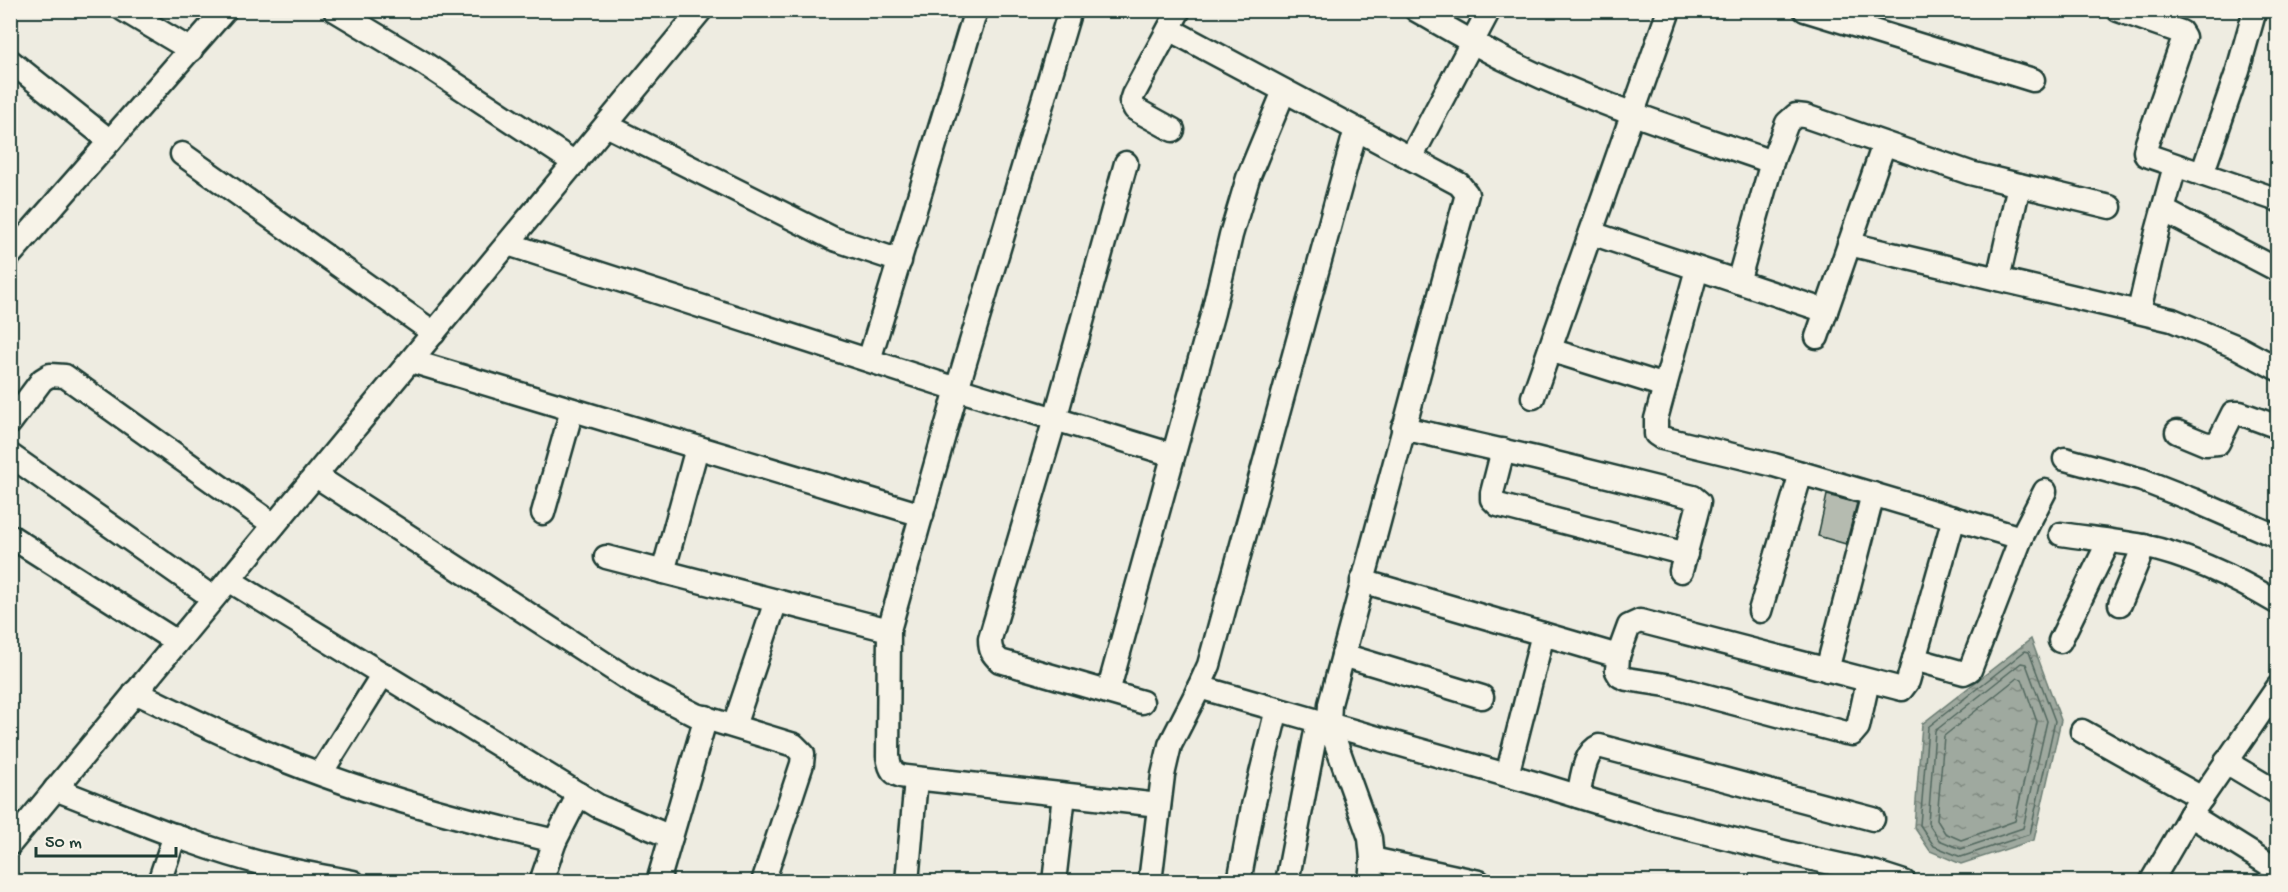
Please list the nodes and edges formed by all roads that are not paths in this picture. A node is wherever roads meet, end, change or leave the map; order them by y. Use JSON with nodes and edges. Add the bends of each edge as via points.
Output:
{"nodes":[{"id":1,"x":124,"y":10,"type":"edge"},
{"id":2,"x":225,"y":10,"type":"edge"},
{"id":3,"x":335,"y":10,"type":"edge"},
{"id":4,"x":701,"y":10,"type":"edge"},
{"id":5,"x":976,"y":10,"type":"edge"},
{"id":6,"x":1070,"y":10,"type":"edge"},
{"id":7,"x":1416,"y":10,"type":"edge"},
{"id":8,"x":1489,"y":10,"type":"edge"},
{"id":9,"x":1669,"y":10,"type":"edge"},
{"id":10,"x":1805,"y":10,"type":"edge"},
{"id":11,"x":2118,"y":10,"type":"edge"},
{"id":12,"x":2255,"y":10,"type":"edge"},
{"id":13,"x":1174,"y":20,"type":"edge"},
{"id":14,"x":1472,"y":42,"type":"junction"},
{"id":15,"x":191,"y":50,"type":"junction"},
{"id":16,"x":10,"y":61,"type":"edge"},
{"id":17,"x":2033,"y":80,"type":"dead end"},
{"id":18,"x":1284,"y":91,"type":"junction"},
{"id":19,"x":1634,"y":114,"type":"junction"},
{"id":20,"x":606,"y":125,"type":"junction"},
{"id":21,"x":1356,"y":129,"type":"junction"},
{"id":22,"x":1173,"y":130,"type":"dead end"},
{"id":23,"x":110,"y":141,"type":"junction"},
{"id":24,"x":1884,"y":144,"type":"junction"},
{"id":25,"x":182,"y":154,"type":"dead end"},
{"id":26,"x":1411,"y":158,"type":"junction"},
{"id":27,"x":1772,"y":162,"type":"junction"},
{"id":28,"x":574,"y":163,"type":"junction"},
{"id":29,"x":1126,"y":163,"type":"dead end"},
{"id":30,"x":2175,"y":166,"type":"junction"},
{"id":31,"x":2202,"y":174,"type":"junction"},
{"id":32,"x":2019,"y":185,"type":"junction"},
{"id":33,"x":2277,"y":200,"type":"edge"},
{"id":34,"x":2110,"y":207,"type":"dead end"},
{"id":35,"x":2163,"y":210,"type":"junction"},
{"id":36,"x":1591,"y":233,"type":"junction"},
{"id":37,"x":508,"y":244,"type":"junction"},
{"id":38,"x":1849,"y":244,"type":"junction"},
{"id":39,"x":10,"y":255,"type":"edge"},
{"id":40,"x":900,"y":261,"type":"junction"},
{"id":41,"x":1697,"y":269,"type":"junction"},
{"id":42,"x":2277,"y":270,"type":"edge"},
{"id":43,"x":1998,"y":279,"type":"junction"},
{"id":44,"x":1738,"y":282,"type":"junction"},
{"id":45,"x":1826,"y":311,"type":"junction"},
{"id":46,"x":2139,"y":312,"type":"junction"},
{"id":47,"x":434,"y":333,"type":"junction"},
{"id":48,"x":1817,"y":337,"type":"dead end"},
{"id":49,"x":1550,"y":350,"type":"junction"},
{"id":50,"x":869,"y":360,"type":"junction"},
{"id":51,"x":411,"y":361,"type":"junction"},
{"id":52,"x":2277,"y":369,"type":"edge"},
{"id":53,"x":1665,"y":386,"type":"junction"},
{"id":54,"x":957,"y":389,"type":"junction"},
{"id":55,"x":1533,"y":397,"type":"dead end"},
{"id":56,"x":572,"y":410,"type":"junction"},
{"id":57,"x":1055,"y":419,"type":"junction"},
{"id":58,"x":10,"y":423,"type":"edge"},
{"id":59,"x":2277,"y":427,"type":"edge"},
{"id":60,"x":1403,"y":428,"type":"junction"},
{"id":61,"x":2177,"y":432,"type":"dead end"},
{"id":62,"x":697,"y":448,"type":"junction"},
{"id":63,"x":1503,"y":450,"type":"junction"},
{"id":64,"x":10,"y":455,"type":"edge"},
{"id":65,"x":1173,"y":455,"type":"junction"},
{"id":66,"x":2065,"y":459,"type":"dead end"},
{"id":67,"x":1801,"y":473,"type":"junction"},
{"id":68,"x":316,"y":476,"type":"junction"},
{"id":69,"x":2045,"y":491,"type":"dead end"},
{"id":70,"x":1873,"y":494,"type":"junction"},
{"id":71,"x":543,"y":513,"type":"dead end"},
{"id":72,"x":922,"y":514,"type":"junction"},
{"id":73,"x":1954,"y":518,"type":"junction"},
{"id":74,"x":274,"y":525,"type":"junction"},
{"id":75,"x":2061,"y":534,"type":"dead end"},
{"id":76,"x":10,"y":536,"type":"edge"},
{"id":77,"x":2277,"y":537,"type":"edge"},
{"id":78,"x":2021,"y":538,"type":"junction"},
{"id":79,"x":2109,"y":541,"type":"junction"},
{"id":80,"x":2144,"y":546,"type":"junction"},
{"id":81,"x":606,"y":557,"type":"dead end"},
{"id":82,"x":663,"y":572,"type":"junction"},
{"id":83,"x":229,"y":580,"type":"junction"},
{"id":84,"x":1362,"y":581,"type":"junction"},
{"id":85,"x":213,"y":598,"type":"junction"},
{"id":86,"x":776,"y":601,"type":"junction"},
{"id":87,"x":2277,"y":603,"type":"edge"},
{"id":88,"x":2120,"y":604,"type":"dead end"},
{"id":89,"x":1760,"y":611,"type":"dead end"},
{"id":90,"x":890,"y":630,"type":"junction"},
{"id":91,"x":1543,"y":634,"type":"junction"},
{"id":92,"x":2060,"y":641,"type":"dead end"},
{"id":93,"x":177,"y":642,"type":"junction"},
{"id":94,"x":1343,"y":655,"type":"junction"},
{"id":95,"x":1618,"y":656,"type":"junction"},
{"id":96,"x":1914,"y":659,"type":"junction"},
{"id":97,"x":1827,"y":670,"type":"junction"},
{"id":98,"x":383,"y":674,"type":"junction"},
{"id":99,"x":1868,"y":681,"type":"junction"},
{"id":100,"x":1199,"y":687,"type":"junction"},
{"id":101,"x":2277,"y":687,"type":"edge"},
{"id":102,"x":135,"y":692,"type":"junction"},
{"id":103,"x":1108,"y":692,"type":"junction"},
{"id":104,"x":1482,"y":697,"type":"dead end"},
{"id":105,"x":1142,"y":702,"type":"dead end"},
{"id":106,"x":1277,"y":709,"type":"junction"},
{"id":107,"x":706,"y":717,"type":"junction"},
{"id":108,"x":1323,"y":722,"type":"junction"},
{"id":109,"x":735,"y":726,"type":"junction"},
{"id":110,"x":2082,"y":731,"type":"dead end"},
{"id":111,"x":2226,"y":762,"type":"junction"},
{"id":112,"x":321,"y":773,"type":"junction"},
{"id":113,"x":1507,"y":775,"type":"junction"},
{"id":114,"x":916,"y":779,"type":"junction"},
{"id":115,"x":55,"y":789,"type":"junction"},
{"id":116,"x":2277,"y":793,"type":"edge"},
{"id":117,"x":579,"y":794,"type":"junction"},
{"id":118,"x":1064,"y":795,"type":"junction"},
{"id":119,"x":1578,"y":796,"type":"junction"},
{"id":120,"x":1159,"y":805,"type":"junction"},
{"id":121,"x":2196,"y":806,"type":"junction"},
{"id":122,"x":1873,"y":819,"type":"dead end"},
{"id":123,"x":175,"y":835,"type":"junction"},
{"id":124,"x":671,"y":837,"type":"junction"},
{"id":125,"x":555,"y":841,"type":"junction"},
{"id":126,"x":10,"y":844,"type":"edge"},
{"id":127,"x":1372,"y":859,"type":"junction"},
{"id":128,"x":2277,"y":870,"type":"edge"},
{"id":129,"x":1473,"y":881,"type":"edge"},
{"id":130,"x":159,"y":882,"type":"edge"},
{"id":131,"x":353,"y":882,"type":"edge"},
{"id":132,"x":540,"y":882,"type":"edge"},
{"id":133,"x":658,"y":882,"type":"edge"},
{"id":134,"x":763,"y":882,"type":"edge"},
{"id":135,"x":907,"y":882,"type":"edge"},
{"id":136,"x":1054,"y":882,"type":"edge"},
{"id":137,"x":1149,"y":882,"type":"edge"},
{"id":138,"x":1239,"y":882,"type":"edge"},
{"id":139,"x":1287,"y":882,"type":"edge"},
{"id":140,"x":1370,"y":882,"type":"edge"},
{"id":141,"x":1903,"y":882,"type":"edge"},
{"id":142,"x":2151,"y":882,"type":"edge"}],
"edges":[{"from":1,"to":15,"type":"street"},
{"from":2,"to":15,"type":"street"},
{"from":3,"to":28,"type":"street","via":[[425,64]]},
{"from":4,"to":20,"type":"street"},
{"from":5,"to":40,"type":"street"},
{"from":6,"to":54,"type":"street"},
{"from":7,"to":14,"type":"street"},
{"from":8,"to":14,"type":"street"},
{"from":9,"to":19,"type":"street"},
{"from":10,"to":17,"type":"street"},
{"from":11,"to":30,"type":"street","via":[[2181,32],[2184,37],[2145,151]]},
{"from":12,"to":31,"type":"street"},
{"from":13,"to":18,"type":"street"},
{"from":13,"to":22,"type":"street","via":[[1131,101],[1135,109]]},
{"from":14,"to":19,"type":"street","via":[[1509,62]]},
{"from":14,"to":26,"type":"street"},
{"from":15,"to":23,"type":"street"},
{"from":16,"to":23,"type":"street"},
{"from":18,"to":21,"type":"street"},
{"from":18,"to":65,"type":"street","via":[[1248,178]]},
{"from":19,"to":27,"type":"street"},
{"from":19,"to":36,"type":"street"},
{"from":20,"to":28,"type":"street"},
{"from":20,"to":40,"type":"street","via":[[834,239]]},
{"from":21,"to":26,"type":"street"},
{"from":21,"to":100,"type":"street","via":[[1209,665]]},
{"from":23,"to":39,"type":"street"},
{"from":24,"to":27,"type":"street","via":[[1796,115],[1787,123]]},
{"from":24,"to":32,"type":"street"},
{"from":24,"to":38,"type":"street"},
{"from":25,"to":47,"type":"street"},
{"from":26,"to":60,"type":"street","via":[[1460,184],[1467,194]]},
{"from":27,"to":44,"type":"street"},
{"from":28,"to":37,"type":"street"},
{"from":29,"to":57,"type":"street"},
{"from":30,"to":31,"type":"street"},
{"from":30,"to":35,"type":"street"},
{"from":31,"to":33,"type":"street"},
{"from":32,"to":34,"type":"street"},
{"from":32,"to":43,"type":"street"},
{"from":35,"to":42,"type":"street"},
{"from":35,"to":46,"type":"street"},
{"from":36,"to":41,"type":"street"},
{"from":36,"to":49,"type":"street"},
{"from":37,"to":47,"type":"street"},
{"from":37,"to":50,"type":"street"},
{"from":38,"to":43,"type":"street"},
{"from":38,"to":45,"type":"street"},
{"from":40,"to":50,"type":"street"},
{"from":41,"to":44,"type":"street"},
{"from":41,"to":53,"type":"street"},
{"from":43,"to":46,"type":"street"},
{"from":44,"to":45,"type":"street"},
{"from":45,"to":48,"type":"street"},
{"from":46,"to":52,"type":"street","via":[[2200,330]]},
{"from":47,"to":51,"type":"street"},
{"from":49,"to":53,"type":"street"},
{"from":49,"to":55,"type":"street"},
{"from":50,"to":54,"type":"street"},
{"from":51,"to":56,"type":"street"},
{"from":51,"to":68,"type":"street"},
{"from":53,"to":67,"type":"street","via":[[1655,428],[1662,438]]},
{"from":54,"to":57,"type":"street"},
{"from":54,"to":72,"type":"street"},
{"from":56,"to":62,"type":"street"},
{"from":56,"to":71,"type":"street"},
{"from":57,"to":65,"type":"street"},
{"from":57,"to":103,"type":"street","via":[[990,648],[1000,661]]},
{"from":58,"to":74,"type":"street","via":[[42,380],[50,375],[65,376]]},
{"from":59,"to":61,"type":"street","via":[[2233,413],[2218,443],[2206,444]]},
{"from":60,"to":63,"type":"street"},
{"from":60,"to":84,"type":"street"},
{"from":62,"to":72,"type":"street"},
{"from":62,"to":82,"type":"street"},
{"from":63,"to":63,"type":"street","via":[[1693,497],[1698,507],[1684,562],[1498,505],[1492,493]]},
{"from":64,"to":85,"type":"street"},
{"from":65,"to":103,"type":"street"},
{"from":66,"to":77,"type":"street","via":[[2142,480]]},
{"from":67,"to":70,"type":"street"},
{"from":67,"to":89,"type":"street"},
{"from":68,"to":74,"type":"street"},
{"from":68,"to":107,"type":"street","via":[[639,686]]},
{"from":69,"to":78,"type":"street"},
{"from":70,"to":73,"type":"street"},
{"from":70,"to":97,"type":"street"},
{"from":72,"to":90,"type":"street"},
{"from":73,"to":78,"type":"street"},
{"from":73,"to":96,"type":"street"},
{"from":74,"to":83,"type":"street"},
{"from":75,"to":79,"type":"street"},
{"from":76,"to":93,"type":"street"},
{"from":78,"to":96,"type":"street","via":[[1970,670],[1964,673]]},
{"from":79,"to":80,"type":"street"},
{"from":79,"to":92,"type":"street"},
{"from":80,"to":87,"type":"street","via":[[2219,571]]},
{"from":80,"to":88,"type":"street"},
{"from":81,"to":82,"type":"street"},
{"from":82,"to":86,"type":"street"},
{"from":83,"to":85,"type":"street"},
{"from":83,"to":98,"type":"street"},
{"from":84,"to":91,"type":"street"},
{"from":84,"to":94,"type":"street"},
{"from":85,"to":93,"type":"street"},
{"from":86,"to":90,"type":"street"},
{"from":86,"to":109,"type":"street"},
{"from":90,"to":114,"type":"street","via":[[890,769],[897,776]]},
{"from":91,"to":95,"type":"street"},
{"from":91,"to":113,"type":"street"},
{"from":93,"to":102,"type":"street"},
{"from":94,"to":104,"type":"street"},
{"from":94,"to":108,"type":"street"},
{"from":95,"to":97,"type":"street","via":[[1629,626],[1640,621]]},
{"from":95,"to":99,"type":"street","via":[[1617,671],[1627,679],[1846,734],[1852,734],[1858,727]]},
{"from":96,"to":99,"type":"street","via":[[1902,689]]},
{"from":97,"to":99,"type":"street"},
{"from":98,"to":112,"type":"street"},
{"from":98,"to":117,"type":"street"},
{"from":100,"to":106,"type":"street"},
{"from":100,"to":120,"type":"street","via":[[1170,745]]},
{"from":101,"to":111,"type":"street"},
{"from":102,"to":112,"type":"street","via":[[256,749]]},
{"from":102,"to":115,"type":"street"},
{"from":103,"to":105,"type":"street"},
{"from":106,"to":108,"type":"street"},
{"from":106,"to":138,"type":"street"},
{"from":107,"to":109,"type":"street"},
{"from":107,"to":124,"type":"street"},
{"from":108,"to":113,"type":"street"},
{"from":108,"to":127,"type":"street","via":[[1370,838]]},
{"from":108,"to":139,"type":"street"},
{"from":109,"to":134,"type":"street","via":[[794,745],[803,754]]},
{"from":110,"to":121,"type":"street"},
{"from":111,"to":116,"type":"street"},
{"from":111,"to":121,"type":"street"},
{"from":112,"to":125,"type":"street","via":[[465,820]]},
{"from":113,"to":119,"type":"street"},
{"from":114,"to":118,"type":"street"},
{"from":114,"to":135,"type":"street"},
{"from":115,"to":123,"type":"street"},
{"from":115,"to":126,"type":"street"},
{"from":117,"to":124,"type":"street"},
{"from":117,"to":125,"type":"street"},
{"from":118,"to":120,"type":"street"},
{"from":118,"to":136,"type":"street"},
{"from":119,"to":122,"type":"street","via":[[1589,756],[1599,746]]},
{"from":119,"to":141,"type":"street","via":[[1658,821]]},
{"from":120,"to":137,"type":"street"},
{"from":121,"to":128,"type":"street"},
{"from":121,"to":142,"type":"street"},
{"from":123,"to":130,"type":"street"},
{"from":123,"to":131,"type":"street","via":[[276,867]]},
{"from":124,"to":133,"type":"street"},
{"from":125,"to":132,"type":"street"},
{"from":127,"to":129,"type":"street"},
{"from":127,"to":140,"type":"street"}]}
